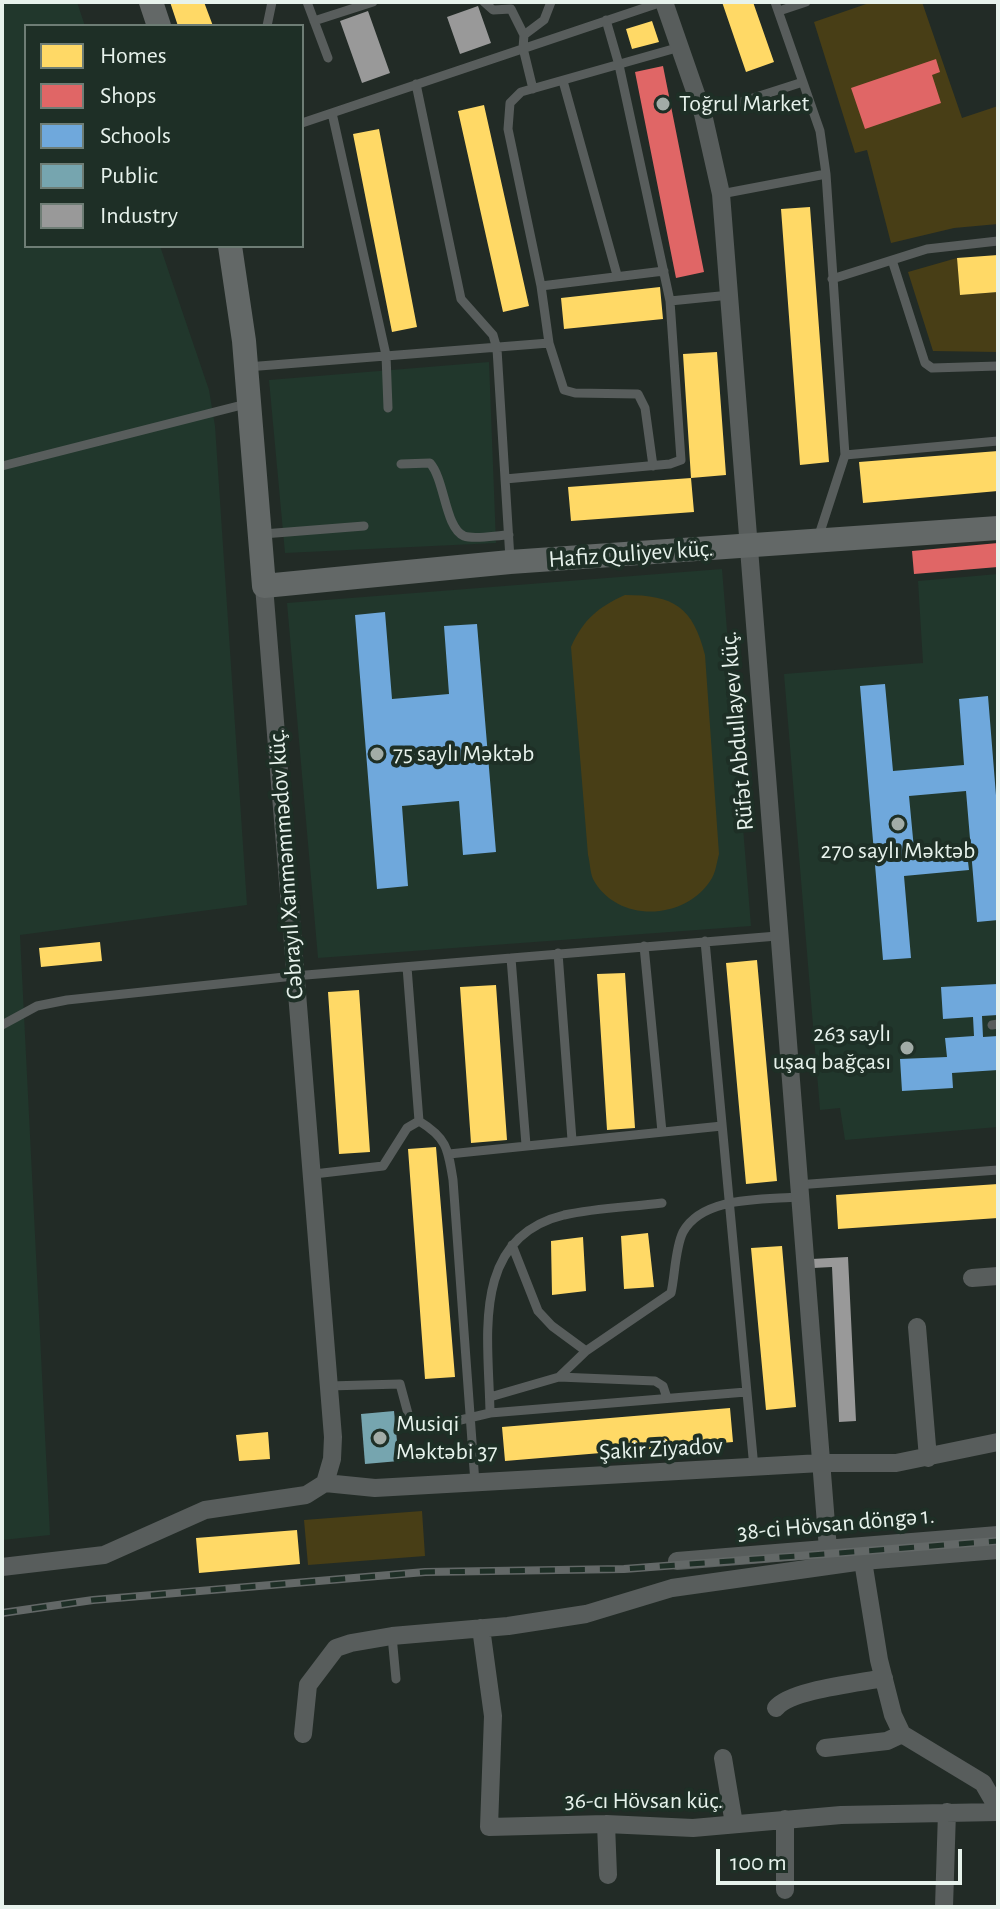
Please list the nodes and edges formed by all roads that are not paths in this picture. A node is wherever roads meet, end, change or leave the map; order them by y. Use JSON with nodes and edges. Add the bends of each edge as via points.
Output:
{"nodes":[{"id":1,"x":151,"y":2,"type":"edge"},
{"id":2,"x":272,"y":2,"type":"edge"},
{"id":3,"x":307,"y":2,"type":"edge"},
{"id":4,"x":373,"y":2,"type":"edge"},
{"id":5,"x":484,"y":2,"type":"edge"},
{"id":6,"x":551,"y":2,"type":"edge"},
{"id":7,"x":663,"y":2,"type":"edge"},
{"id":8,"x":806,"y":2,"type":"edge"},
{"id":9,"x":512,"y":6,"type":"edge"},
{"id":10,"x":777,"y":7,"type":"edge"},
{"id":11,"x":606,"y":20,"type":"junction"},
{"id":12,"x":314,"y":21,"type":"junction"},
{"id":13,"x":158,"y":24,"type":"edge"},
{"id":14,"x":267,"y":24,"type":"edge"},
{"id":15,"x":524,"y":35,"type":"junction"},
{"id":16,"x":680,"y":47,"type":"junction"},
{"id":17,"x":523,"y":48,"type":"junction"},
{"id":18,"x":328,"y":58,"type":"dead end"},
{"id":19,"x":619,"y":65,"type":"junction"},
{"id":20,"x":563,"y":81,"type":"junction"},
{"id":21,"x":803,"y":82,"type":"junction"},
{"id":22,"x":416,"y":84,"type":"junction"},
{"id":23,"x":533,"y":89,"type":"junction"},
{"id":24,"x":332,"y":113,"type":"junction"},
{"id":25,"x":703,"y":114,"type":"junction"},
{"id":26,"x":304,"y":122,"type":"edge"},
{"id":27,"x":826,"y":174,"type":"junction"},
{"id":28,"x":721,"y":194,"type":"junction"},
{"id":29,"x":998,"y":241,"type":"edge"},
{"id":30,"x":230,"y":248,"type":"edge"},
{"id":31,"x":892,"y":260,"type":"junction"},
{"id":32,"x":664,"y":271,"type":"junction"},
{"id":33,"x":617,"y":275,"type":"junction"},
{"id":34,"x":832,"y":279,"type":"junction"},
{"id":35,"x":541,"y":286,"type":"junction"},
{"id":36,"x":730,"y":295,"type":"junction"},
{"id":37,"x":670,"y":301,"type":"junction"},
{"id":38,"x":549,"y":343,"type":"junction"},
{"id":39,"x":497,"y":349,"type":"junction"},
{"id":40,"x":386,"y":355,"type":"junction"},
{"id":41,"x":998,"y":366,"type":"edge"},
{"id":42,"x":247,"y":367,"type":"junction"},
{"id":43,"x":249,"y":403,"type":"junction"},
{"id":44,"x":388,"y":408,"type":"dead end"},
{"id":45,"x":998,"y":441,"type":"edge"},
{"id":46,"x":845,"y":455,"type":"junction"},
{"id":47,"x":401,"y":464,"type":"dead end"},
{"id":48,"x":2,"y":466,"type":"edge"},
{"id":49,"x":653,"y":466,"type":"junction"},
{"id":50,"x":505,"y":479,"type":"junction"},
{"id":51,"x":364,"y":526,"type":"dead end"},
{"id":52,"x":998,"y":528,"type":"edge"},
{"id":53,"x":260,"y":535,"type":"junction"},
{"id":54,"x":509,"y":535,"type":"junction"},
{"id":55,"x":817,"y":541,"type":"junction"},
{"id":56,"x":746,"y":546,"type":"junction"},
{"id":57,"x":510,"y":562,"type":"junction"},
{"id":58,"x":264,"y":586,"type":"junction"},
{"id":59,"x":777,"y":936,"type":"junction"},
{"id":60,"x":705,"y":941,"type":"junction"},
{"id":61,"x":644,"y":946,"type":"junction"},
{"id":62,"x":558,"y":953,"type":"junction"},
{"id":63,"x":511,"y":958,"type":"junction"},
{"id":64,"x":407,"y":967,"type":"junction"},
{"id":65,"x":294,"y":976,"type":"junction"},
{"id":66,"x":2,"y":1025,"type":"edge"},
{"id":67,"x":419,"y":1121,"type":"junction"},
{"id":68,"x":722,"y":1126,"type":"junction"},
{"id":69,"x":662,"y":1132,"type":"junction"},
{"id":70,"x":572,"y":1140,"type":"junction"},
{"id":71,"x":526,"y":1145,"type":"junction"},
{"id":72,"x":449,"y":1154,"type":"junction"},
{"id":73,"x":998,"y":1170,"type":"edge"},
{"id":74,"x":314,"y":1174,"type":"junction"},
{"id":75,"x":798,"y":1191,"type":"junction"},
{"id":76,"x":662,"y":1203,"type":"dead end"},
{"id":77,"x":730,"y":1203,"type":"junction"},
{"id":78,"x":512,"y":1245,"type":"junction"},
{"id":79,"x":998,"y":1276,"type":"edge"},
{"id":80,"x":972,"y":1278,"type":"dead end"},
{"id":81,"x":917,"y":1327,"type":"dead end"},
{"id":82,"x":586,"y":1351,"type":"junction"},
{"id":83,"x":559,"y":1377,"type":"junction"},
{"id":84,"x":329,"y":1386,"type":"junction"},
{"id":85,"x":746,"y":1392,"type":"junction"},
{"id":86,"x":490,"y":1397,"type":"junction"},
{"id":87,"x":667,"y":1398,"type":"junction"},
{"id":88,"x":490,"y":1413,"type":"junction"},
{"id":89,"x":469,"y":1418,"type":"junction"},
{"id":90,"x":998,"y":1442,"type":"edge"},
{"id":91,"x":928,"y":1458,"type":"junction"},
{"id":92,"x":821,"y":1463,"type":"junction"},
{"id":93,"x":754,"y":1468,"type":"junction"},
{"id":94,"x":325,"y":1483,"type":"junction"},
{"id":95,"x":475,"y":1483,"type":"junction"},
{"id":96,"x":998,"y":1535,"type":"edge"},
{"id":97,"x":828,"y":1549,"type":"junction"},
{"id":98,"x":998,"y":1550,"type":"edge"},
{"id":99,"x":677,"y":1561,"type":"dead end"},
{"id":100,"x":863,"y":1561,"type":"junction"},
{"id":101,"x":2,"y":1567,"type":"edge"},
{"id":102,"x":481,"y":1628,"type":"junction"},
{"id":103,"x":392,"y":1636,"type":"junction"},
{"id":104,"x":884,"y":1678,"type":"junction"},
{"id":105,"x":396,"y":1679,"type":"dead end"},
{"id":106,"x":776,"y":1708,"type":"dead end"},
{"id":107,"x":303,"y":1734,"type":"dead end"},
{"id":108,"x":902,"y":1734,"type":"junction"},
{"id":109,"x":825,"y":1748,"type":"dead end"},
{"id":110,"x":723,"y":1758,"type":"dead end"},
{"id":111,"x":998,"y":1810,"type":"edge"},
{"id":112,"x":947,"y":1812,"type":"junction"},
{"id":113,"x":785,"y":1819,"type":"junction"},
{"id":114,"x":606,"y":1824,"type":"junction"},
{"id":115,"x":734,"y":1824,"type":"junction"},
{"id":116,"x":608,"y":1875,"type":"dead end"},
{"id":117,"x":785,"y":1890,"type":"dead end"},
{"id":118,"x":944,"y":1907,"type":"edge"}],
"edges":[{"from":1,"to":13,"type":"street"},
{"from":2,"to":14,"type":"lane"},
{"from":3,"to":12,"type":"lane"},
{"from":4,"to":12,"type":"lane"},
{"from":5,"to":9,"type":"lane","via":[[493,10]]},
{"from":6,"to":15,"type":"lane","via":[[544,20]]},
{"from":7,"to":11,"type":"lane"},
{"from":7,"to":16,"type":"street","name":"Rüfət Abdullayev küç."},
{"from":8,"to":10,"type":"lane"},
{"from":9,"to":15,"type":"lane"},
{"from":10,"to":21,"type":"lane"},
{"from":11,"to":17,"type":"lane"},
{"from":11,"to":19,"type":"lane"},
{"from":12,"to":18,"type":"lane"},
{"from":15,"to":17,"type":"lane"},
{"from":16,"to":19,"type":"lane"},
{"from":16,"to":25,"type":"street","name":"Rüfət Abdullayev küç."},
{"from":17,"to":22,"type":"lane"},
{"from":17,"to":23,"type":"lane"},
{"from":19,"to":20,"type":"lane"},
{"from":19,"to":32,"type":"lane"},
{"from":20,"to":23,"type":"lane"},
{"from":20,"to":33,"type":"lane"},
{"from":21,"to":25,"type":"lane"},
{"from":21,"to":27,"type":"lane","via":[[820,131]]},
{"from":22,"to":24,"type":"lane"},
{"from":22,"to":39,"type":"lane","via":[[461,299],[493,335]]},
{"from":23,"to":35,"type":"lane","via":[[521,92],[507,112]]},
{"from":24,"to":26,"type":"lane"},
{"from":24,"to":40,"type":"lane"},
{"from":25,"to":28,"type":"street","name":"Rüfət Abdullayev küç."},
{"from":27,"to":28,"type":"lane"},
{"from":27,"to":34,"type":"lane"},
{"from":28,"to":36,"type":"street","name":"Rüfət Abdullayev küç."},
{"from":29,"to":31,"type":"lane","via":[[927,249]]},
{"from":30,"to":42,"type":"street","name":"Cəbrayıl Xanməmmədov küç."},
{"from":31,"to":34,"type":"lane"},
{"from":31,"to":41,"type":"lane","via":[[925,363],[932,368]]},
{"from":32,"to":33,"type":"lane"},
{"from":32,"to":37,"type":"lane"},
{"from":33,"to":35,"type":"lane"},
{"from":34,"to":46,"type":"lane"},
{"from":35,"to":38,"type":"lane"},
{"from":36,"to":37,"type":"lane"},
{"from":36,"to":56,"type":"street","name":"Rüfət Abdullayev küç."},
{"from":37,"to":49,"type":"lane","via":[[681,460]]},
{"from":38,"to":39,"type":"lane"},
{"from":38,"to":49,"type":"lane","via":[[564,390],[638,394]]},
{"from":39,"to":40,"type":"lane"},
{"from":39,"to":50,"type":"lane"},
{"from":40,"to":42,"type":"lane"},
{"from":40,"to":44,"type":"lane"},
{"from":42,"to":43,"type":"street","name":"Cəbrayıl Xanməmmədov küç."},
{"from":43,"to":48,"type":"lane"},
{"from":43,"to":53,"type":"street","name":"Cəbrayıl Xanməmmədov küç."},
{"from":45,"to":46,"type":"lane"},
{"from":46,"to":55,"type":"lane"},
{"from":47,"to":54,"type":"lane","via":[[430,463],[438,472],[454,528],[466,537]]},
{"from":49,"to":50,"type":"lane"},
{"from":50,"to":54,"type":"lane"},
{"from":51,"to":53,"type":"lane"},
{"from":52,"to":55,"type":"street","name":"Hafiz Quliyev küç."},
{"from":53,"to":58,"type":"street","name":"Cəbrayıl Xanməmmədov küç."},
{"from":54,"to":57,"type":"lane"},
{"from":55,"to":56,"type":"street","name":"Hafiz Quliyev küç."},
{"from":56,"to":57,"type":"street","name":"Hafiz Quliyev küç."},
{"from":56,"to":59,"type":"street","name":"Rüfət Abdullayev küç."},
{"from":57,"to":58,"type":"street","name":"Hafiz Quliyev küç."},
{"from":58,"to":65,"type":"street","name":"Cəbrayıl Xanməmmədov küç."},
{"from":59,"to":60,"type":"lane"},
{"from":59,"to":75,"type":"street","name":"Rüfət Abdullayev küç."},
{"from":60,"to":61,"type":"lane"},
{"from":60,"to":68,"type":"lane"},
{"from":61,"to":62,"type":"lane"},
{"from":61,"to":69,"type":"lane"},
{"from":62,"to":63,"type":"lane"},
{"from":62,"to":70,"type":"lane"},
{"from":63,"to":64,"type":"lane"},
{"from":63,"to":71,"type":"lane"},
{"from":64,"to":65,"type":"lane"},
{"from":64,"to":67,"type":"lane"},
{"from":65,"to":66,"type":"lane","via":[[67,1000],[37,1006]]},
{"from":65,"to":74,"type":"street","name":"Cəbrayıl Xanməmmədov küç."},
{"from":67,"to":72,"type":"lane","via":[[440,1133]]},
{"from":67,"to":74,"type":"lane","via":[[407,1128],[383,1166]]},
{"from":68,"to":69,"type":"lane"},
{"from":68,"to":77,"type":"lane"},
{"from":69,"to":70,"type":"lane"},
{"from":70,"to":71,"type":"lane"},
{"from":71,"to":72,"type":"lane"},
{"from":72,"to":89,"type":"lane"},
{"from":73,"to":75,"type":"lane"},
{"from":74,"to":84,"type":"street","name":"Cəbrayıl Xanməmmədov küç."},
{"from":75,"to":77,"type":"lane"},
{"from":75,"to":92,"type":"street","name":"Rüfət Abdullayev küç."},
{"from":76,"to":78,"type":"lane","via":[[565,1215],[540,1223]]},
{"from":77,"to":82,"type":"lane","via":[[700,1215],[683,1232],[671,1293]]},
{"from":77,"to":85,"type":"lane"},
{"from":78,"to":82,"type":"lane","via":[[538,1311]]},
{"from":78,"to":86,"type":"lane","via":[[497,1270],[487,1307]]},
{"from":79,"to":80,"type":"street"},
{"from":81,"to":91,"type":"street"},
{"from":82,"to":83,"type":"lane"},
{"from":83,"to":86,"type":"lane"},
{"from":83,"to":87,"type":"lane","via":[[655,1381]]},
{"from":84,"to":89,"type":"lane","via":[[400,1384],[410,1421],[417,1426]]},
{"from":84,"to":94,"type":"street","name":"Cəbrayıl Xanməmmədov küç.","via":[[332,1459]]},
{"from":85,"to":87,"type":"lane"},
{"from":85,"to":93,"type":"lane"},
{"from":86,"to":88,"type":"lane"},
{"from":87,"to":88,"type":"lane"},
{"from":88,"to":89,"type":"lane"},
{"from":89,"to":95,"type":"lane"},
{"from":90,"to":91,"type":"street","name":"Şakir Ziyadov"},
{"from":91,"to":92,"type":"street","name":"Şakir Ziyadov"},
{"from":92,"to":93,"type":"street","name":"Şakir Ziyadov"},
{"from":92,"to":97,"type":"street","name":"Rüfət Abdullayev küç."},
{"from":93,"to":95,"type":"street","name":"Şakir Ziyadov"},
{"from":94,"to":95,"type":"street","name":"Şakir Ziyadov","via":[[362,1489]]},
{"from":94,"to":101,"type":"street","via":[[306,1495],[205,1510],[104,1555]]},
{"from":96,"to":97,"type":"street","name":"38-ci Hövsan döngə 1."},
{"from":97,"to":99,"type":"street","name":"38-ci Hövsan döngə 1."},
{"from":98,"to":100,"type":"street"},
{"from":100,"to":102,"type":"street","via":[[672,1588],[586,1614]]},
{"from":100,"to":104,"type":"street"},
{"from":102,"to":103,"type":"street"},
{"from":102,"to":114,"type":"street","name":"36-cı Hövsan küç.","via":[[493,1716],[489,1827]]},
{"from":103,"to":105,"type":"lane"},
{"from":103,"to":107,"type":"street","via":[[336,1648],[308,1685]]},
{"from":104,"to":106,"type":"street","via":[[813,1692]]},
{"from":104,"to":108,"type":"street"},
{"from":108,"to":109,"type":"street","via":[[887,1741]]},
{"from":108,"to":111,"type":"street","via":[[983,1783]]},
{"from":110,"to":115,"type":"street"},
{"from":111,"to":112,"type":"street","name":"36-cı Hövsan küç."},
{"from":112,"to":113,"type":"street","name":"36-cı Hövsan küç."},
{"from":112,"to":118,"type":"street"},
{"from":113,"to":115,"type":"street","name":"36-cı Hövsan küç."},
{"from":113,"to":117,"type":"street"},
{"from":114,"to":115,"type":"street","name":"36-cı Hövsan küç."},
{"from":114,"to":116,"type":"street"}]}
